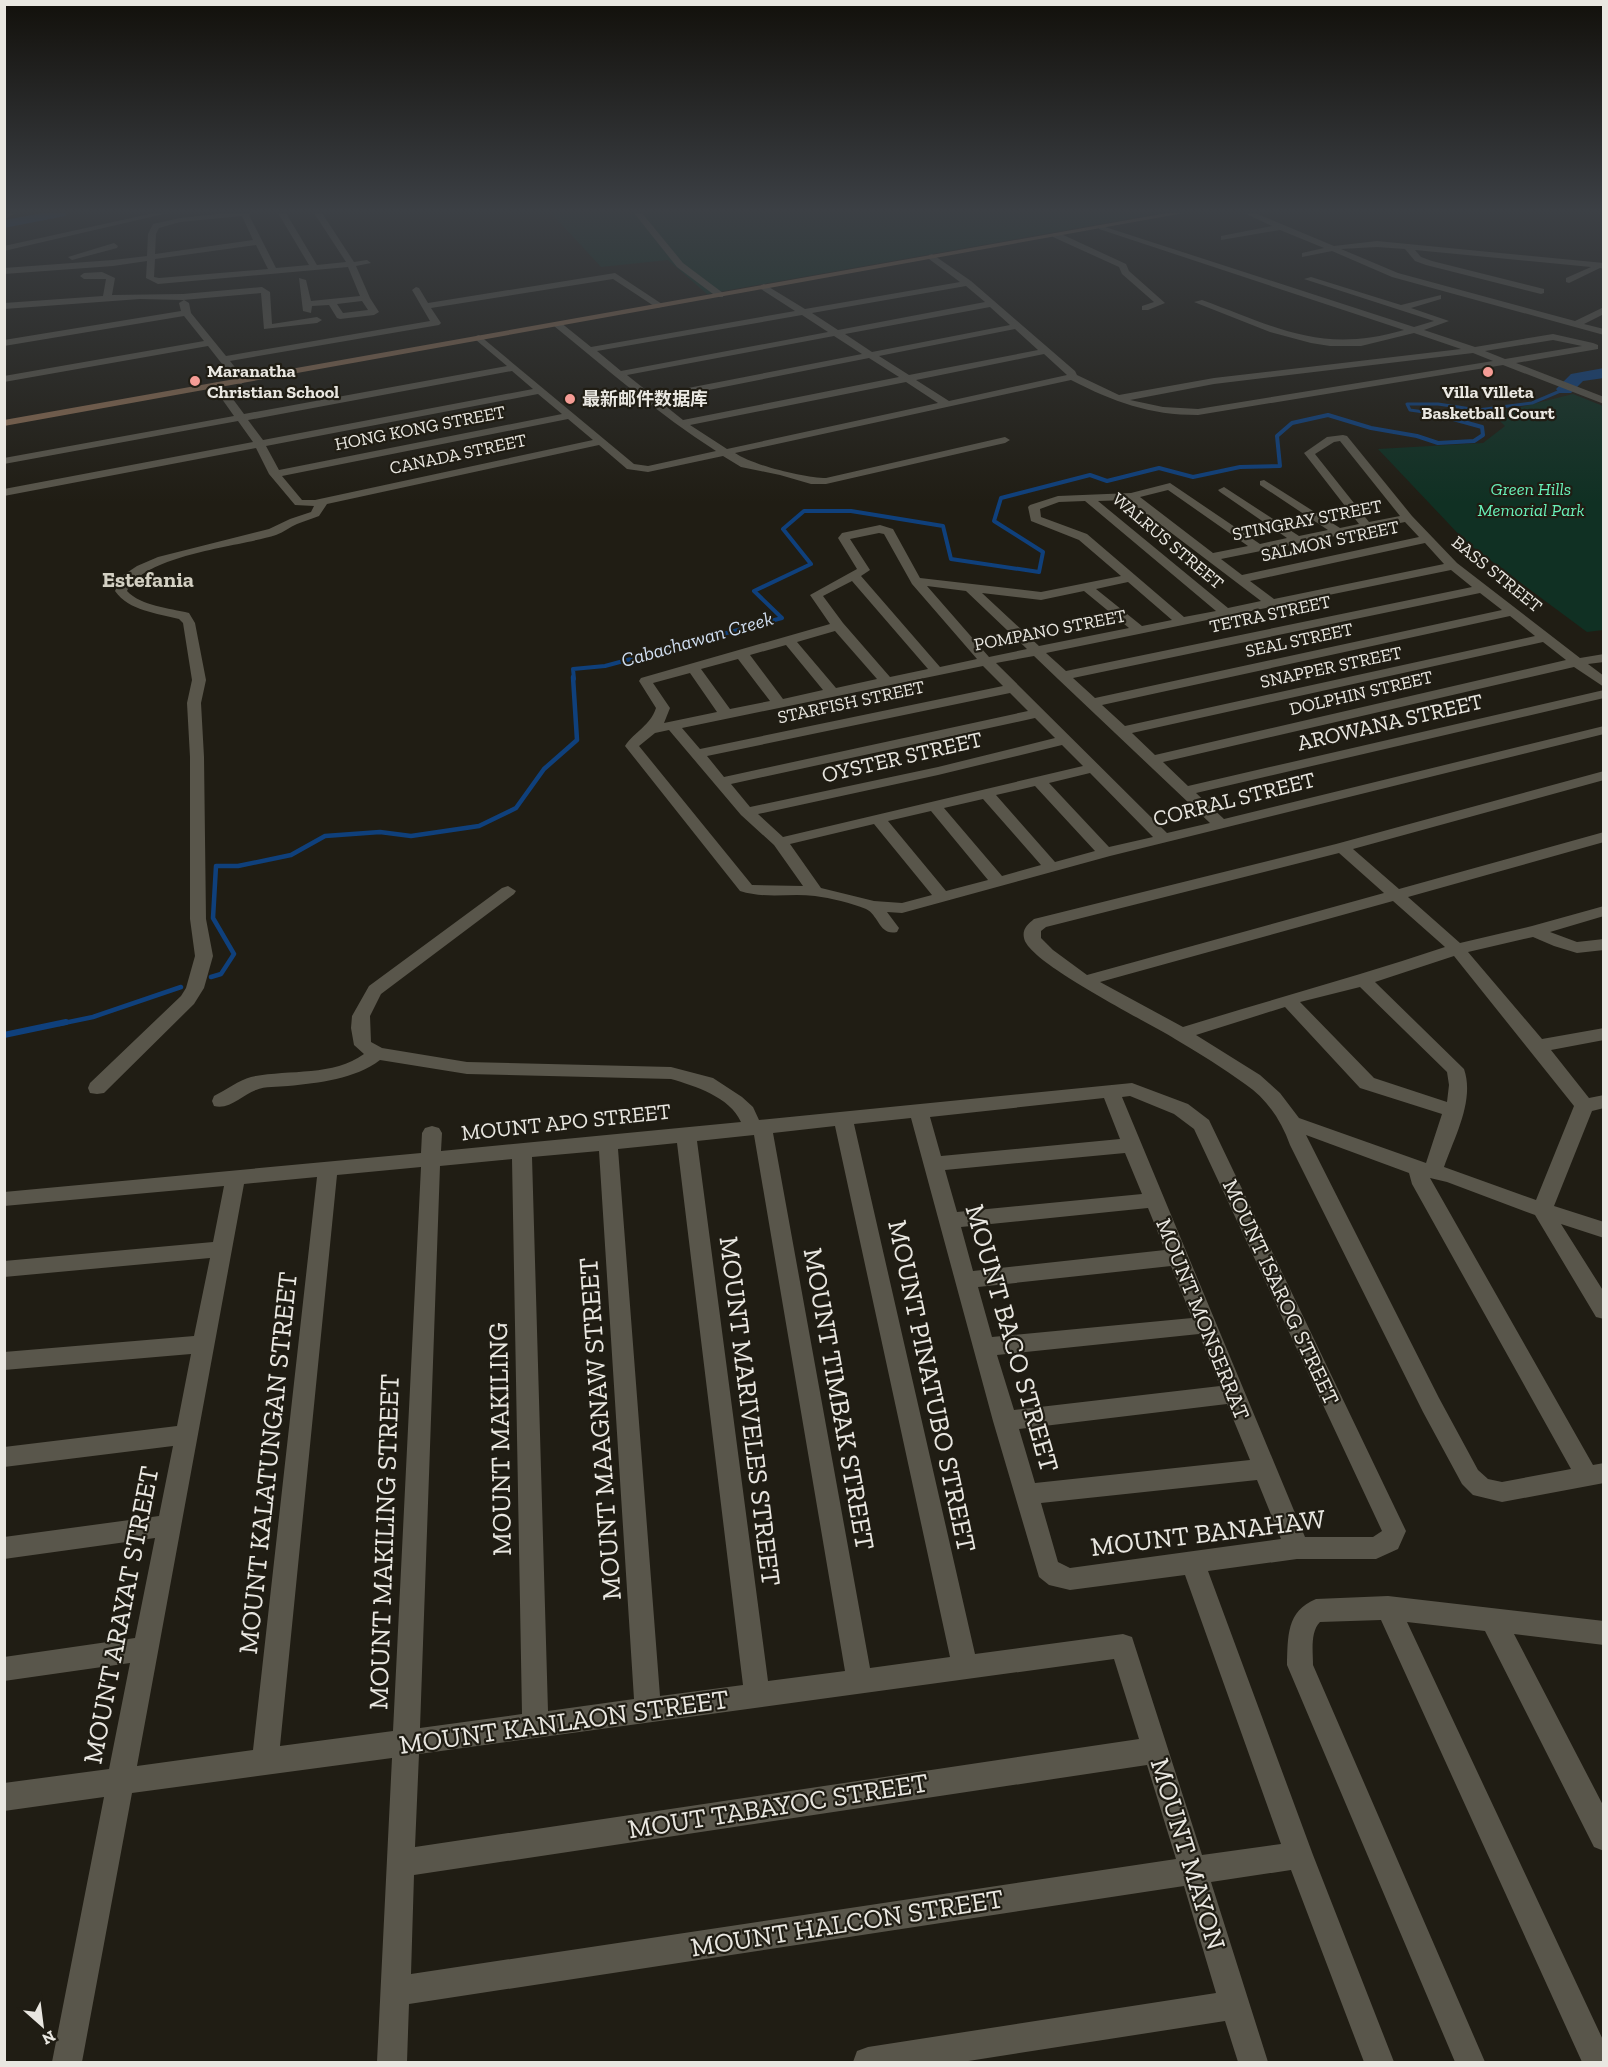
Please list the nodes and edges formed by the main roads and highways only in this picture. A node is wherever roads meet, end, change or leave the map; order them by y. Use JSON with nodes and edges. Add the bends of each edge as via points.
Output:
{"nodes":[{"id":1,"x":640,"y":309,"type":"edge"},
{"id":2,"x":4,"y":423,"type":"edge"}],
"edges":[{"from":1,"to":2,"type":"main road"}]}
